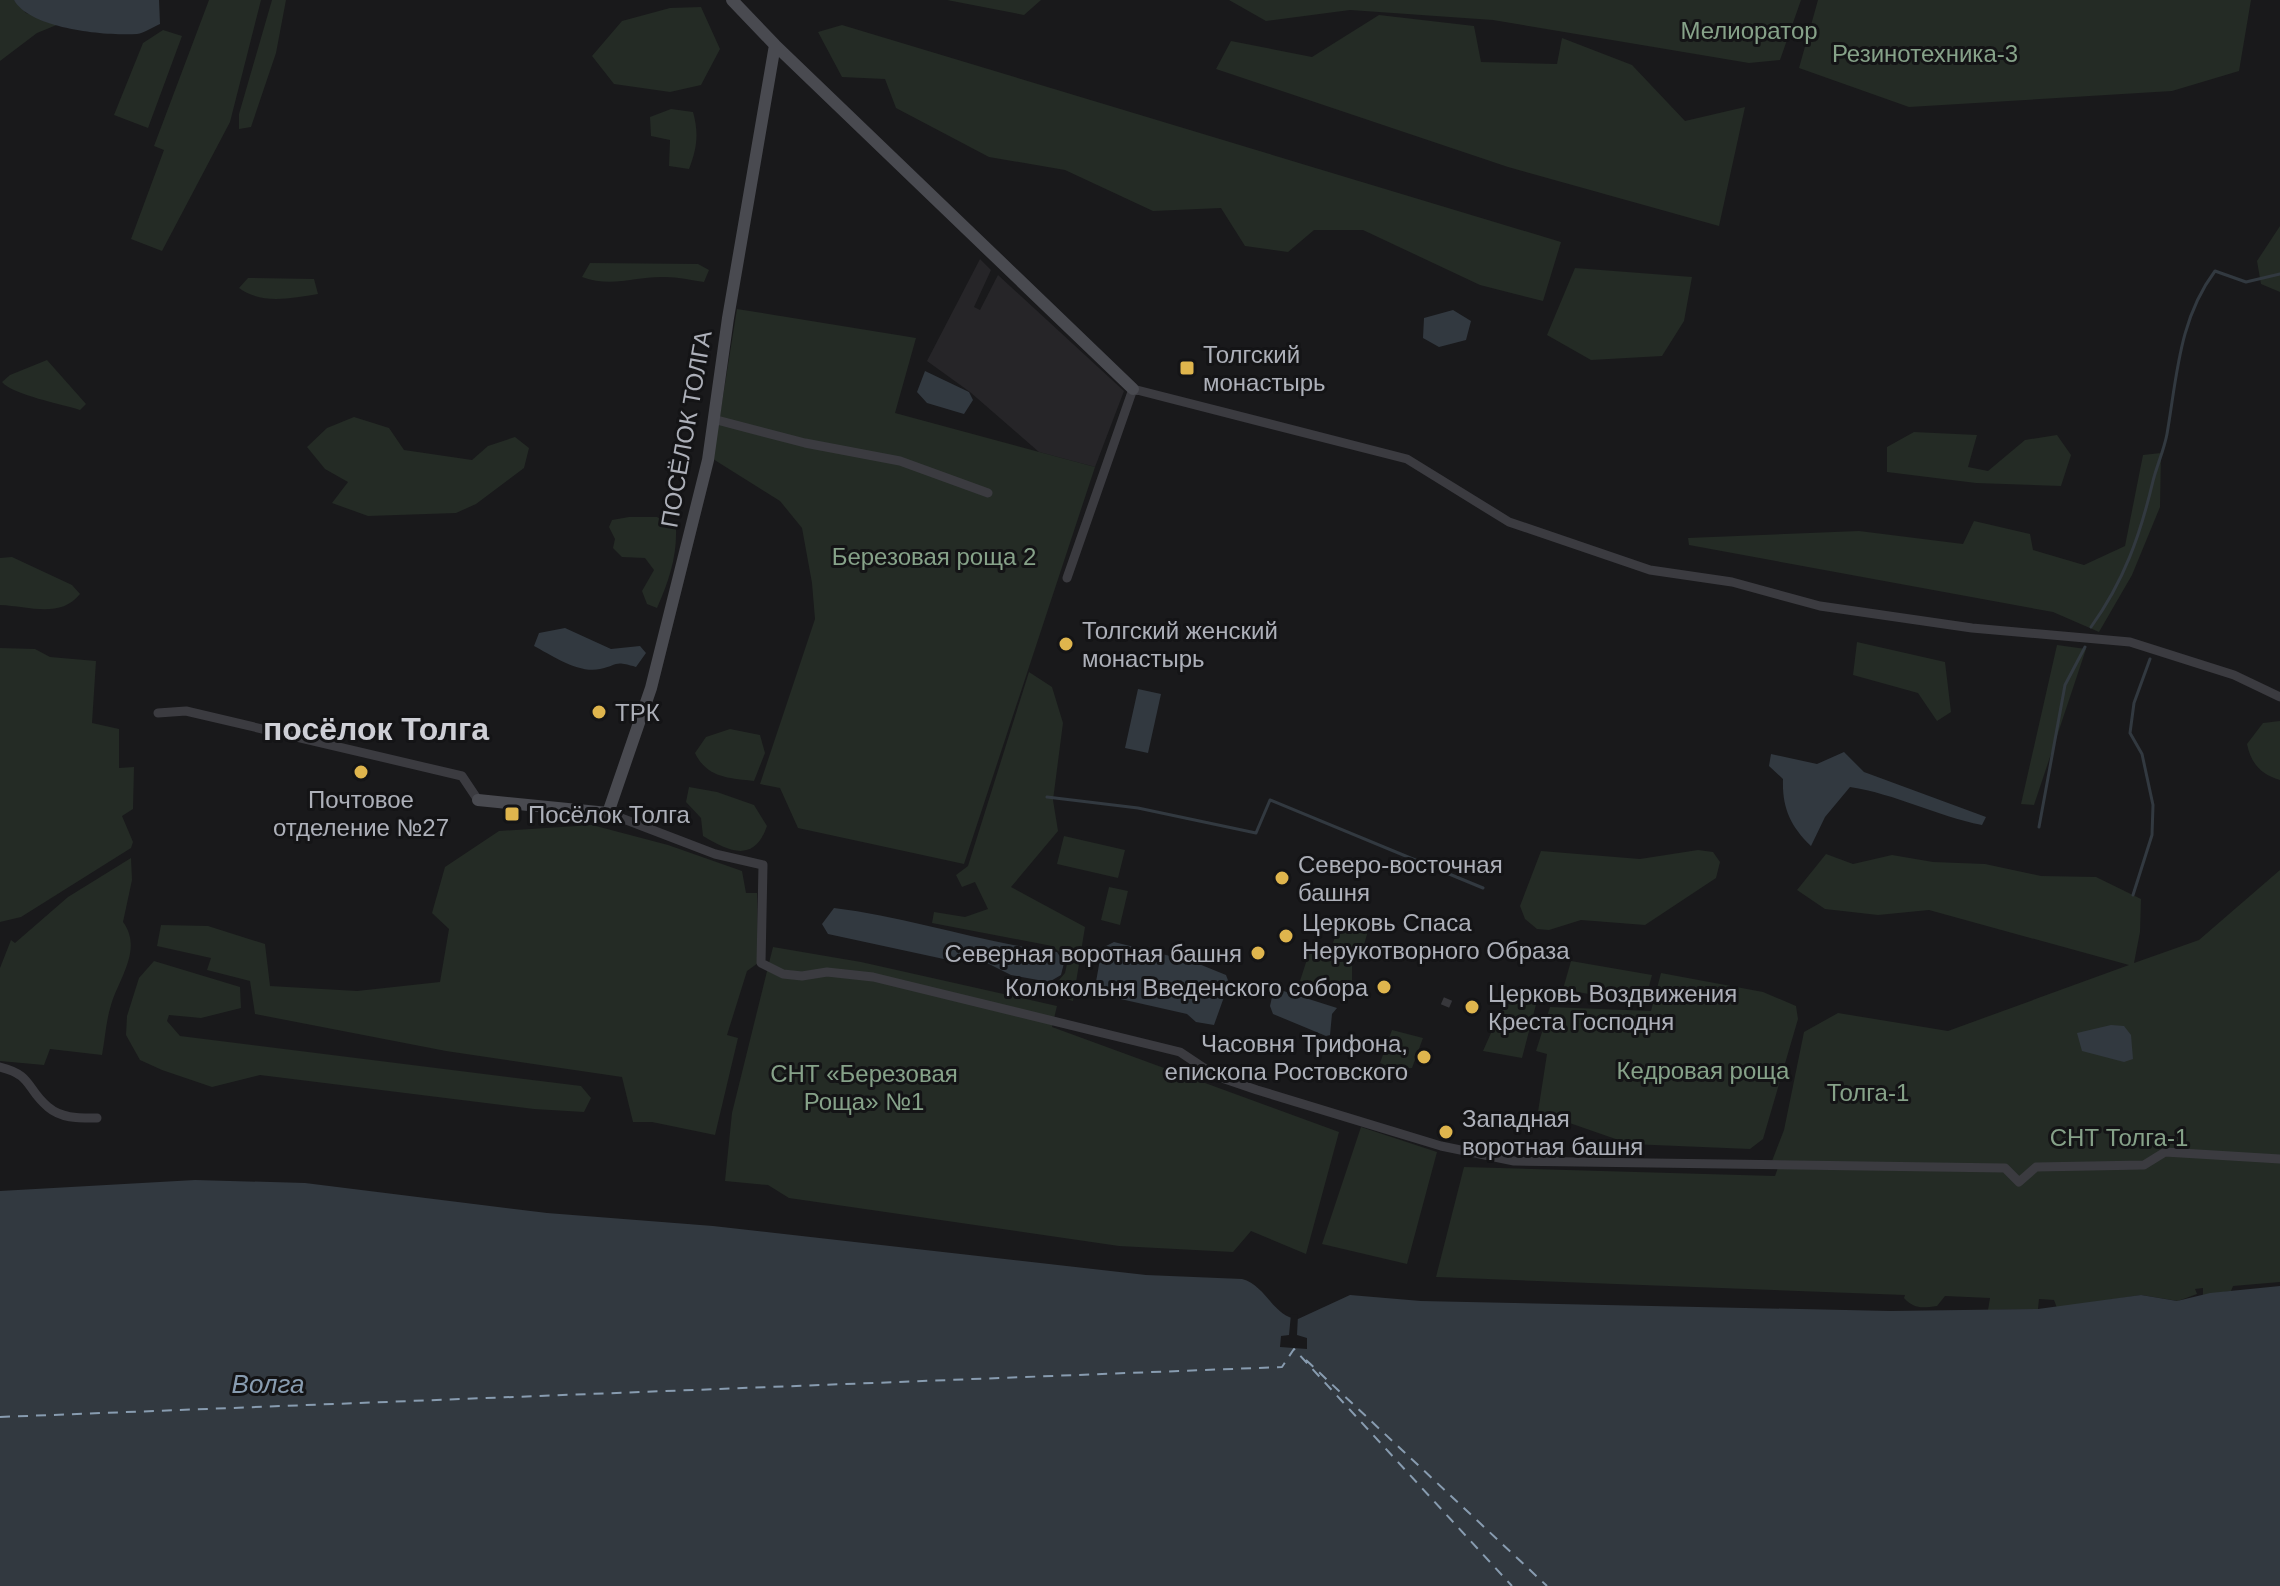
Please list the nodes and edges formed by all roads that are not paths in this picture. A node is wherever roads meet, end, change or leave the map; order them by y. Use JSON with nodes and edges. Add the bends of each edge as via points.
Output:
{"nodes":[{"id":1,"x":732,"y":0,"type":"edge"},
{"id":2,"x":775,"y":45,"type":"junction"},
{"id":3,"x":1133,"y":389,"type":"junction"},
{"id":4,"x":713,"y":419,"type":"junction"},
{"id":5,"x":988,"y":493,"type":"dead end"},
{"id":6,"x":1067,"y":578,"type":"dead end"},
{"id":7,"x":2280,"y":697,"type":"edge"},
{"id":8,"x":158,"y":713,"type":"dead end"},
{"id":9,"x":478,"y":800,"type":"joint"},
{"id":10,"x":608,"y":813,"type":"junction"},
{"id":11,"x":0,"y":1067,"type":"edge"},
{"id":12,"x":97,"y":1118,"type":"dead end"},
{"id":13,"x":2280,"y":1159,"type":"edge"}],
"edges":[{"from":1,"to":2,"type":"street"},
{"from":2,"to":3,"type":"street"},
{"from":2,"to":4,"type":"street","name":"ПОСЁЛОК ТОЛГА"},
{"from":3,"to":6,"type":"street"},
{"from":3,"to":7,"type":"street","via":[[1407,459],[1509,522],[1650,570],[1732,582],[1820,606],[1972,628],[2130,642],[2234,675]]},
{"from":4,"to":5,"type":"street","via":[[900,461]]},
{"from":4,"to":10,"type":"street","name":"ПОСЁЛОК ТОЛГА","via":[[708,460],[651,688]]},
{"from":8,"to":9,"type":"street","via":[[186,711],[462,776]]},
{"from":9,"to":10,"type":"street"},
{"from":10,"to":13,"type":"street","via":[[715,854],[763,865],[761,963],[776,972],[873,977],[1180,1052],[1216,1076],[1441,1146],[1514,1161],[2005,1168],[2019,1182],[2036,1167],[2144,1165],[2165,1152]]},
{"from":11,"to":12,"type":"street","via":[[24,1075],[58,1113]]}]}
